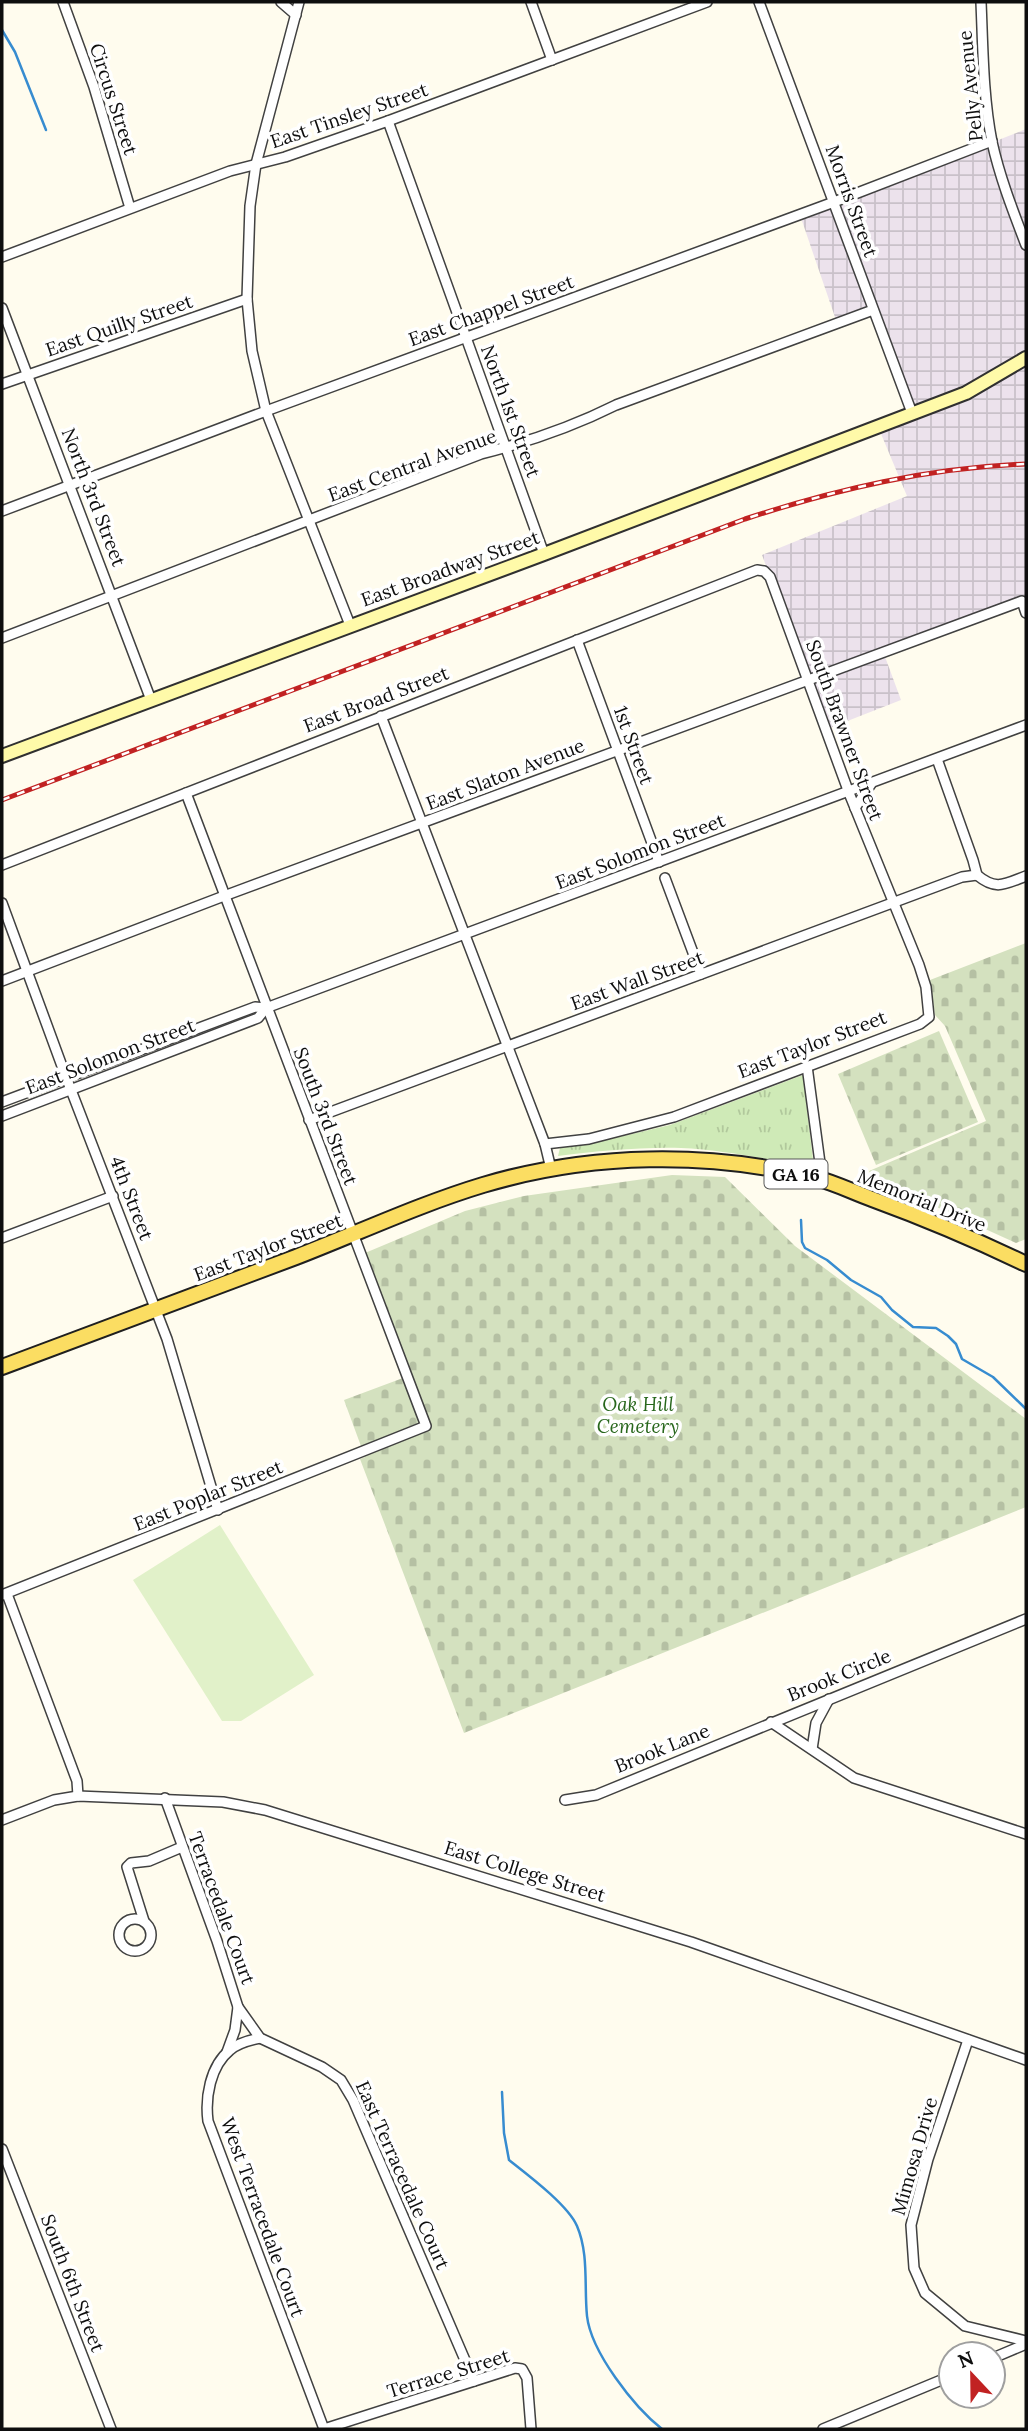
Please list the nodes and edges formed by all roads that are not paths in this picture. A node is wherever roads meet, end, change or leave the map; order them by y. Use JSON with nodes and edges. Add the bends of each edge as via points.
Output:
{"nodes":[{"id":1,"x":63,"y":2,"type":"edge"},
{"id":2,"x":281,"y":2,"type":"edge"},
{"id":3,"x":299,"y":2,"type":"edge"},
{"id":4,"x":531,"y":2,"type":"edge"},
{"id":5,"x":707,"y":2,"type":"edge"},
{"id":6,"x":759,"y":2,"type":"edge"},
{"id":7,"x":981,"y":2,"type":"edge"},
{"id":8,"x":296,"y":15,"type":"junction"},
{"id":9,"x":552,"y":60,"type":"junction"},
{"id":10,"x":388,"y":121,"type":"junction"},
{"id":11,"x":992,"y":141,"type":"junction"},
{"id":12,"x":256,"y":164,"type":"junction"},
{"id":13,"x":834,"y":202,"type":"junction"},
{"id":14,"x":130,"y":208,"type":"junction"},
{"id":15,"x":1026,"y":245,"type":"edge"},
{"id":16,"x":2,"y":257,"type":"edge"},
{"id":17,"x":247,"y":299,"type":"junction"},
{"id":18,"x":2,"y":308,"type":"edge"},
{"id":19,"x":873,"y":310,"type":"junction"},
{"id":20,"x":467,"y":338,"type":"junction"},
{"id":21,"x":1026,"y":358,"type":"edge"},
{"id":22,"x":28,"y":374,"type":"junction"},
{"id":23,"x":2,"y":384,"type":"edge"},
{"id":24,"x":267,"y":411,"type":"junction"},
{"id":25,"x":912,"y":413,"type":"junction"},
{"id":26,"x":506,"y":448,"type":"junction"},
{"id":27,"x":71,"y":485,"type":"junction"},
{"id":28,"x":2,"y":511,"type":"edge"},
{"id":29,"x":309,"y":521,"type":"junction"},
{"id":30,"x":544,"y":554,"type":"junction"},
{"id":31,"x":764,"y":571,"type":"joint"},
{"id":32,"x":112,"y":596,"type":"junction"},
{"id":33,"x":1026,"y":613,"type":"edge"},
{"id":34,"x":350,"y":625,"type":"junction"},
{"id":35,"x":2,"y":638,"type":"edge"},
{"id":36,"x":577,"y":640,"type":"junction"},
{"id":37,"x":807,"y":679,"type":"junction"},
{"id":38,"x":151,"y":700,"type":"junction"},
{"id":39,"x":382,"y":716,"type":"junction"},
{"id":40,"x":1026,"y":725,"type":"edge"},
{"id":41,"x":617,"y":750,"type":"junction"},
{"id":42,"x":2,"y":757,"type":"edge"},
{"id":43,"x":937,"y":759,"type":"junction"},
{"id":44,"x":871,"y":784,"type":"junction"},
{"id":45,"x":186,"y":793,"type":"junction"},
{"id":46,"x":849,"y":793,"type":"junction"},
{"id":47,"x":855,"y":808,"type":"junction"},
{"id":48,"x":424,"y":824,"type":"junction"},
{"id":49,"x":659,"y":862,"type":"junction"},
{"id":50,"x":2,"y":865,"type":"edge"},
{"id":51,"x":976,"y":875,"type":"junction"},
{"id":52,"x":1026,"y":876,"type":"edge"},
{"id":53,"x":665,"y":878,"type":"dead end"},
{"id":54,"x":224,"y":896,"type":"junction"},
{"id":55,"x":2,"y":902,"type":"edge"},
{"id":56,"x":893,"y":902,"type":"junction"},
{"id":57,"x":465,"y":936,"type":"junction"},
{"id":58,"x":27,"y":972,"type":"junction"},
{"id":59,"x":701,"y":974,"type":"junction"},
{"id":60,"x":2,"y":981,"type":"edge"},
{"id":61,"x":266,"y":1009,"type":"junction"},
{"id":62,"x":929,"y":1017,"type":"joint"},
{"id":63,"x":507,"y":1047,"type":"junction"},
{"id":64,"x":807,"y":1066,"type":"junction"},
{"id":65,"x":66,"y":1077,"type":"junction"},
{"id":66,"x":71,"y":1091,"type":"junction"},
{"id":67,"x":2,"y":1102,"type":"edge"},
{"id":68,"x":2,"y":1116,"type":"edge"},
{"id":69,"x":309,"y":1119,"type":"junction"},
{"id":70,"x":545,"y":1144,"type":"junction"},
{"id":71,"x":551,"y":1170,"type":"junction"},
{"id":72,"x":817,"y":1179,"type":"junction"},
{"id":73,"x":113,"y":1196,"type":"junction"},
{"id":74,"x":353,"y":1235,"type":"junction"},
{"id":75,"x":2,"y":1238,"type":"edge"},
{"id":76,"x":1026,"y":1264,"type":"edge"},
{"id":77,"x":156,"y":1311,"type":"junction"},
{"id":78,"x":2,"y":1367,"type":"edge"},
{"id":79,"x":426,"y":1426,"type":"joint"},
{"id":80,"x":218,"y":1510,"type":"junction"},
{"id":81,"x":4,"y":1595,"type":"edge"},
{"id":82,"x":1026,"y":1619,"type":"edge"},
{"id":83,"x":830,"y":1698,"type":"junction"},
{"id":84,"x":771,"y":1722,"type":"junction"},
{"id":85,"x":812,"y":1749,"type":"junction"},
{"id":86,"x":78,"y":1796,"type":"junction"},
{"id":87,"x":165,"y":1798,"type":"junction"},
{"id":88,"x":565,"y":1800,"type":"dead end"},
{"id":89,"x":2,"y":1820,"type":"edge"},
{"id":90,"x":1026,"y":1835,"type":"edge"},
{"id":91,"x":182,"y":1847,"type":"junction"},
{"id":92,"x":144,"y":1921,"type":"dead end"},
{"id":93,"x":238,"y":2007,"type":"junction"},
{"id":94,"x":260,"y":2038,"type":"junction"},
{"id":95,"x":968,"y":2040,"type":"junction"},
{"id":96,"x":227,"y":2052,"type":"junction"},
{"id":97,"x":1026,"y":2060,"type":"edge"},
{"id":98,"x":2,"y":2149,"type":"edge"},
{"id":99,"x":1026,"y":2343,"type":"edge"},
{"id":100,"x":1007,"y":2352,"type":"edge"},
{"id":101,"x":474,"y":2381,"type":"junction"},
{"id":102,"x":937,"y":2382,"type":"edge"},
{"id":103,"x":111,"y":2429,"type":"edge"},
{"id":104,"x":324,"y":2429,"type":"edge"},
{"id":105,"x":531,"y":2429,"type":"edge"},
{"id":106,"x":823,"y":2429,"type":"edge"}],
"edges":[{"from":1,"to":14,"type":"street","name":"Circus Street"},
{"from":2,"to":8,"type":"street"},
{"from":3,"to":8,"type":"street"},
{"from":4,"to":9,"type":"street"},
{"from":5,"to":9,"type":"street","name":"East Tinsley Street"},
{"from":6,"to":13,"type":"street","name":"Morris Street"},
{"from":7,"to":11,"type":"street","name":"Pelly Avenue"},
{"from":8,"to":12,"type":"street"},
{"from":9,"to":10,"type":"street","name":"East Tinsley Street"},
{"from":10,"to":12,"type":"street","name":"East Tinsley Street"},
{"from":10,"to":20,"type":"street","name":"North 1st Street"},
{"from":11,"to":13,"type":"street","name":"East Chappel Street"},
{"from":11,"to":15,"type":"street","name":"Pelly Avenue"},
{"from":12,"to":14,"type":"street","name":"East Tinsley Street"},
{"from":12,"to":17,"type":"street"},
{"from":13,"to":19,"type":"street","name":"Morris Street"},
{"from":13,"to":20,"type":"street","name":"East Chappel Street"},
{"from":14,"to":16,"type":"street","name":"East Tinsley Street"},
{"from":17,"to":22,"type":"street","name":"East Quilly Street"},
{"from":17,"to":24,"type":"street","via":[[252,351]]},
{"from":18,"to":22,"type":"street","name":"North 3rd Street"},
{"from":19,"to":25,"type":"street","name":"Morris Street"},
{"from":19,"to":26,"type":"street","name":"East Central Avenue"},
{"from":20,"to":24,"type":"street","name":"East Chappel Street"},
{"from":20,"to":26,"type":"street","name":"North 1st Street"},
{"from":21,"to":25,"type":"main road","name":"East Broadway Street","via":[[966,393]]},
{"from":22,"to":23,"type":"street","name":"East Quilly Street"},
{"from":22,"to":27,"type":"street","name":"North 3rd Street"},
{"from":24,"to":27,"type":"street","name":"East Chappel Street"},
{"from":24,"to":29,"type":"street"},
{"from":25,"to":30,"type":"main road","name":"East Broadway Street"},
{"from":26,"to":29,"type":"street","name":"East Central Avenue"},
{"from":26,"to":30,"type":"street","name":"North 1st Street"},
{"from":27,"to":28,"type":"street","name":"East Chappel Street"},
{"from":27,"to":32,"type":"street","name":"North 3rd Street"},
{"from":29,"to":32,"type":"street","name":"East Central Avenue"},
{"from":29,"to":34,"type":"street"},
{"from":30,"to":34,"type":"main road","name":"East Broadway Street"},
{"from":31,"to":36,"type":"street","name":"East Broad Street"},
{"from":31,"to":37,"type":"street","name":"South Brawner Street"},
{"from":32,"to":35,"type":"street","name":"East Central Avenue"},
{"from":32,"to":38,"type":"street","name":"North 3rd Street"},
{"from":33,"to":37,"type":"street","name":"East Slaton Avenue","via":[[1022,601]]},
{"from":34,"to":38,"type":"main road","name":"East Broadway Street"},
{"from":36,"to":39,"type":"street","name":"East Broad Street"},
{"from":36,"to":41,"type":"street","name":"1st Street"},
{"from":37,"to":41,"type":"street","name":"East Slaton Avenue"},
{"from":37,"to":46,"type":"street","name":"South Brawner Street"},
{"from":38,"to":42,"type":"main road","name":"East Broadway Street"},
{"from":39,"to":45,"type":"street","name":"East Broad Street"},
{"from":39,"to":48,"type":"street"},
{"from":40,"to":43,"type":"street","name":"East Solomon Street"},
{"from":41,"to":48,"type":"street","name":"East Slaton Avenue"},
{"from":41,"to":49,"type":"street","name":"1st Street"},
{"from":43,"to":44,"type":"street","name":"East Solomon Street"},
{"from":43,"to":51,"type":"street"},
{"from":44,"to":46,"type":"street","name":"East Solomon Street"},
{"from":44,"to":47,"type":"street"},
{"from":45,"to":50,"type":"street","name":"East Broad Street"},
{"from":45,"to":54,"type":"street"},
{"from":46,"to":47,"type":"street","name":"South Brawner Street"},
{"from":46,"to":49,"type":"street","name":"East Solomon Street"},
{"from":47,"to":56,"type":"street","name":"South Brawner Street"},
{"from":48,"to":54,"type":"street","name":"East Slaton Avenue"},
{"from":48,"to":57,"type":"street"},
{"from":49,"to":57,"type":"street","name":"East Solomon Street"},
{"from":51,"to":52,"type":"street","via":[[1001,886]]},
{"from":51,"to":56,"type":"street","name":"East Wall Street"},
{"from":53,"to":59,"type":"street"},
{"from":54,"to":58,"type":"street","name":"East Slaton Avenue"},
{"from":54,"to":61,"type":"street"},
{"from":55,"to":58,"type":"street","name":"4th Street"},
{"from":56,"to":59,"type":"street","name":"East Wall Street"},
{"from":56,"to":62,"type":"street","name":"South Brawner Street","via":[[926,987]]},
{"from":57,"to":61,"type":"street","name":"East Solomon Street"},
{"from":57,"to":63,"type":"street"},
{"from":58,"to":60,"type":"street","name":"East Slaton Avenue"},
{"from":58,"to":65,"type":"street","name":"4th Street"},
{"from":59,"to":63,"type":"street","name":"East Wall Street"},
{"from":61,"to":65,"type":"street","name":"East Solomon Street","via":[[255,1007]]},
{"from":61,"to":66,"type":"street","name":"East Solomon Street","via":[[258,1018]]},
{"from":61,"to":69,"type":"street","name":"South 3rd Street"},
{"from":62,"to":64,"type":"street","name":"East Taylor Street"},
{"from":63,"to":69,"type":"street","name":"East Wall Street"},
{"from":63,"to":70,"type":"street"},
{"from":64,"to":70,"type":"street","name":"East Taylor Street","via":[[670,1118],[589,1139]]},
{"from":64,"to":72,"type":"street","via":[[820,1163]]},
{"from":65,"to":66,"type":"street","name":"4th Street"},
{"from":65,"to":67,"type":"street","name":"East Solomon Street"},
{"from":66,"to":68,"type":"street","name":"East Solomon Street"},
{"from":66,"to":73,"type":"street","name":"4th Street"},
{"from":69,"to":74,"type":"street","name":"South 3rd Street"},
{"from":70,"to":71,"type":"street"},
{"from":71,"to":72,"type":"main road","name":"Memorial Drive","number":"GA 16","via":[[685,1160]]},
{"from":71,"to":74,"type":"main road","name":"East Taylor Street","number":"GA 16","via":[[471,1189]]},
{"from":72,"to":76,"type":"main road","name":"Memorial Drive","number":"GA 16","via":[[914,1214]]},
{"from":73,"to":75,"type":"street"},
{"from":73,"to":77,"type":"street","name":"4th Street"},
{"from":74,"to":77,"type":"main road","name":"East Taylor Street","number":"GA 16"},
{"from":74,"to":79,"type":"street","name":"South 3rd Street"},
{"from":77,"to":78,"type":"main road","name":"East Taylor Street","number":"GA 16"},
{"from":77,"to":80,"type":"street","name":"4th Street"},
{"from":79,"to":80,"type":"street","name":"East Poplar Street"},
{"from":80,"to":81,"type":"street","name":"East Poplar Street"},
{"from":81,"to":86,"type":"street"},
{"from":82,"to":83,"type":"street","name":"Brook Circle"},
{"from":83,"to":84,"type":"street","name":"Brook Circle"},
{"from":83,"to":85,"type":"street","via":[[817,1723]]},
{"from":84,"to":85,"type":"street","name":"Brook Circle"},
{"from":84,"to":88,"type":"street","name":"Brook Lane","via":[[596,1795]]},
{"from":85,"to":90,"type":"street","name":"Brook Circle","via":[[853,1778]]},
{"from":86,"to":87,"type":"street","name":"East College Street"},
{"from":86,"to":89,"type":"street","name":"East College Street"},
{"from":87,"to":91,"type":"street","name":"Terracedale Court"},
{"from":87,"to":95,"type":"street","name":"East College Street","via":[[223,1802],[329,1829],[691,1942]]},
{"from":91,"to":92,"type":"street","via":[[127,1867]]},
{"from":91,"to":93,"type":"street","name":"Terracedale Court"},
{"from":93,"to":94,"type":"street","name":"Terracedale Court"},
{"from":93,"to":96,"type":"street","name":"West Terracedale Court"},
{"from":94,"to":96,"type":"street"},
{"from":94,"to":101,"type":"street","name":"East Terracedale Court","via":[[341,2080]]},
{"from":95,"to":97,"type":"street","name":"East College Street"},
{"from":95,"to":99,"type":"street","name":"Mimosa Drive","via":[[911,2225],[914,2268],[925,2292],[965,2326]]},
{"from":96,"to":104,"type":"street","name":"West Terracedale Court","via":[[210,2081],[208,2122]]},
{"from":98,"to":103,"type":"street","name":"South 6th Street"},
{"from":99,"to":100,"type":"street"},
{"from":101,"to":104,"type":"street","name":"Terrace Street"},
{"from":101,"to":105,"type":"street","name":"Terrace Street","via":[[522,2369],[527,2378]]},
{"from":102,"to":106,"type":"street"}]}
